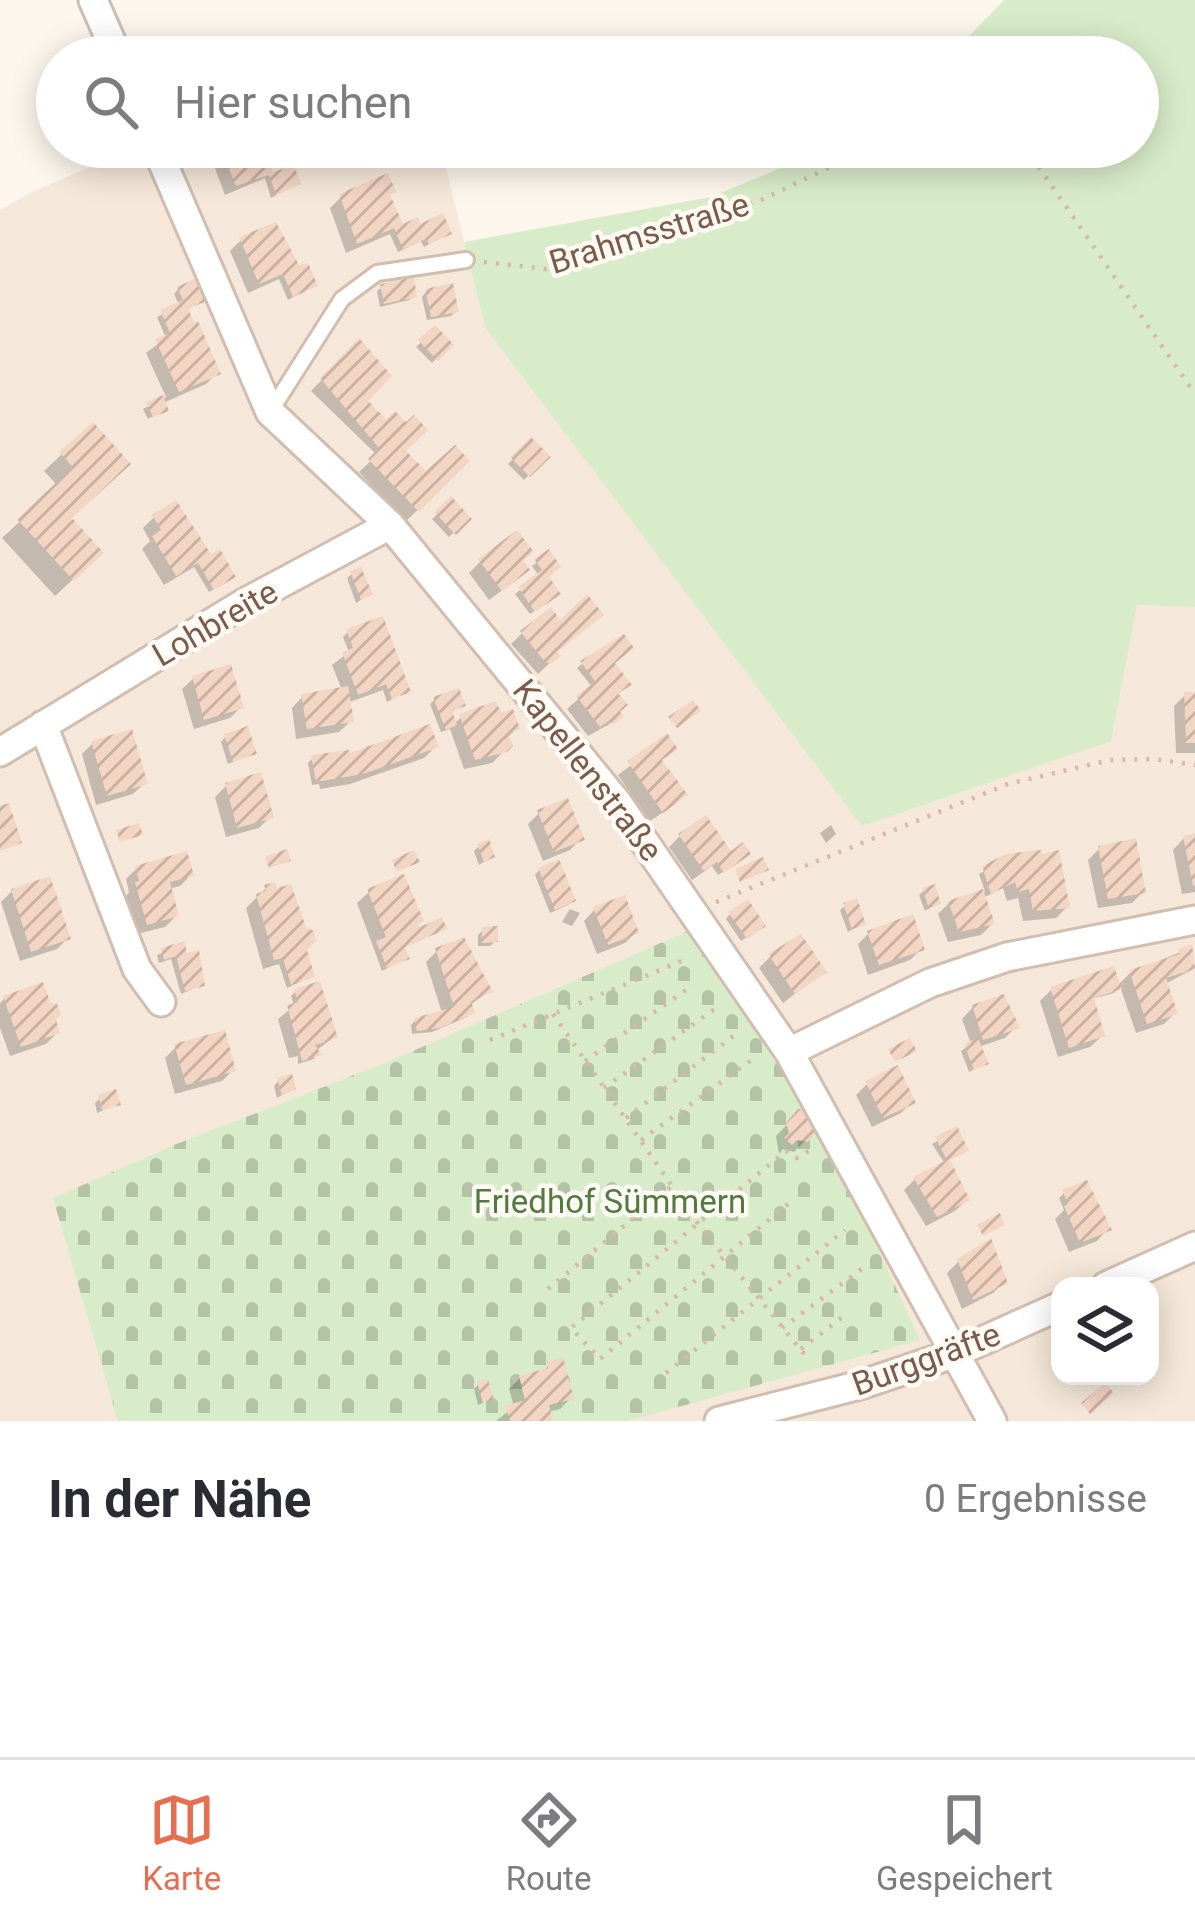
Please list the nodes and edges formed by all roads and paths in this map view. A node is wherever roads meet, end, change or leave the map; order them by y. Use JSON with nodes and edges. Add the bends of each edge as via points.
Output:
{"nodes":[{"id":1,"x":93,"y":0,"type":"edge"},
{"id":2,"x":109,"y":36,"type":"edge"},
{"id":3,"x":165,"y":168,"type":"edge"},
{"id":4,"x":828,"y":168,"type":"edge"},
{"id":5,"x":1039,"y":168,"type":"edge"},
{"id":6,"x":466,"y":260,"type":"joint"},
{"id":7,"x":1195,"y":394,"type":"edge"},
{"id":8,"x":271,"y":412,"type":"junction"},
{"id":9,"x":391,"y":525,"type":"junction"},
{"id":10,"x":43,"y":725,"type":"junction"},
{"id":11,"x":0,"y":752,"type":"edge"},
{"id":12,"x":1195,"y":765,"type":"edge"},
{"id":13,"x":694,"y":911,"type":"junction"},
{"id":14,"x":1195,"y":920,"type":"edge"},
{"id":15,"x":684,"y":960,"type":"dead end"},
{"id":16,"x":692,"y":985,"type":"dead end"},
{"id":17,"x":160,"y":1002,"type":"dead end"},
{"id":18,"x":716,"y":1007,"type":"dead end"},
{"id":19,"x":553,"y":1014,"type":"junction"},
{"id":20,"x":736,"y":1034,"type":"dead end"},
{"id":21,"x":490,"y":1040,"type":"dead end"},
{"id":22,"x":789,"y":1052,"type":"junction"},
{"id":23,"x":756,"y":1057,"type":"dead end"},
{"id":24,"x":585,"y":1061,"type":"junction"},
{"id":25,"x":604,"y":1088,"type":"junction"},
{"id":26,"x":625,"y":1118,"type":"junction"},
{"id":27,"x":836,"y":1132,"type":"junction"},
{"id":28,"x":640,"y":1140,"type":"junction"},
{"id":29,"x":672,"y":1186,"type":"junction"},
{"id":30,"x":788,"y":1204,"type":"dead end"},
{"id":31,"x":699,"y":1225,"type":"junction"},
{"id":32,"x":845,"y":1230,"type":"dead end"},
{"id":33,"x":1195,"y":1246,"type":"edge"},
{"id":34,"x":724,"y":1257,"type":"junction"},
{"id":35,"x":863,"y":1268,"type":"dead end"},
{"id":36,"x":1126,"y":1277,"type":"edge"},
{"id":37,"x":548,"y":1288,"type":"dead end"},
{"id":38,"x":758,"y":1299,"type":"junction"},
{"id":39,"x":1051,"y":1310,"type":"edge"},
{"id":40,"x":845,"y":1316,"type":"dead end"},
{"id":41,"x":782,"y":1328,"type":"junction"},
{"id":42,"x":801,"y":1349,"type":"junction"},
{"id":43,"x":952,"y":1354,"type":"junction"},
{"id":44,"x":809,"y":1360,"type":"dead end"},
{"id":45,"x":666,"y":1373,"type":"dead end"},
{"id":46,"x":719,"y":1421,"type":"edge"},
{"id":47,"x":992,"y":1421,"type":"edge"}],
"edges":[{"from":1,"to":2,"type":"street"},
{"from":3,"to":8,"type":"street","name":"Kapellenstraße"},
{"from":4,"to":6,"type":"path","name":"Brahmsstraße","via":[[761,200],[547,268]]},
{"from":5,"to":7,"type":"path"},
{"from":6,"to":8,"type":"lane","via":[[377,273],[342,299]]},
{"from":8,"to":9,"type":"street","name":"Kapellenstraße"},
{"from":9,"to":10,"type":"street","name":"Lohbreite"},
{"from":9,"to":13,"type":"street","name":"Kapellenstraße","via":[[617,802]]},
{"from":10,"to":11,"type":"street","name":"Lohbreite"},
{"from":10,"to":17,"type":"street","via":[[136,969]]},
{"from":12,"to":13,"type":"path","via":[[1110,760],[1008,784]]},
{"from":13,"to":22,"type":"street","name":"Kapellenstraße"},
{"from":14,"to":22,"type":"street","via":[[1007,957],[930,983]]},
{"from":15,"to":19,"type":"path"},
{"from":16,"to":24,"type":"path"},
{"from":18,"to":25,"type":"path"},
{"from":19,"to":21,"type":"path"},
{"from":19,"to":24,"type":"path"},
{"from":20,"to":26,"type":"path"},
{"from":22,"to":27,"type":"street","name":"Kapellenstraße"},
{"from":23,"to":28,"type":"path"},
{"from":24,"to":25,"type":"path"},
{"from":25,"to":26,"type":"path"},
{"from":26,"to":28,"type":"path"},
{"from":27,"to":31,"type":"path","via":[[797,1158],[786,1151]]},
{"from":27,"to":43,"type":"street","name":"Kapellenstraße"},
{"from":28,"to":29,"type":"path"},
{"from":29,"to":31,"type":"path"},
{"from":29,"to":37,"type":"path"},
{"from":30,"to":34,"type":"path"},
{"from":31,"to":34,"type":"path"},
{"from":31,"to":34,"type":"path","via":[[571,1328],[600,1359]]},
{"from":32,"to":38,"type":"path"},
{"from":33,"to":36,"type":"street"},
{"from":34,"to":38,"type":"path"},
{"from":35,"to":41,"type":"path"},
{"from":38,"to":41,"type":"path"},
{"from":38,"to":45,"type":"path"},
{"from":39,"to":43,"type":"street","name":"Burggräfte"},
{"from":40,"to":42,"type":"path"},
{"from":41,"to":42,"type":"path"},
{"from":42,"to":44,"type":"path"},
{"from":43,"to":46,"type":"street","name":"Burggräfte"},
{"from":43,"to":47,"type":"street","name":"Kapellenstraße"}]}
